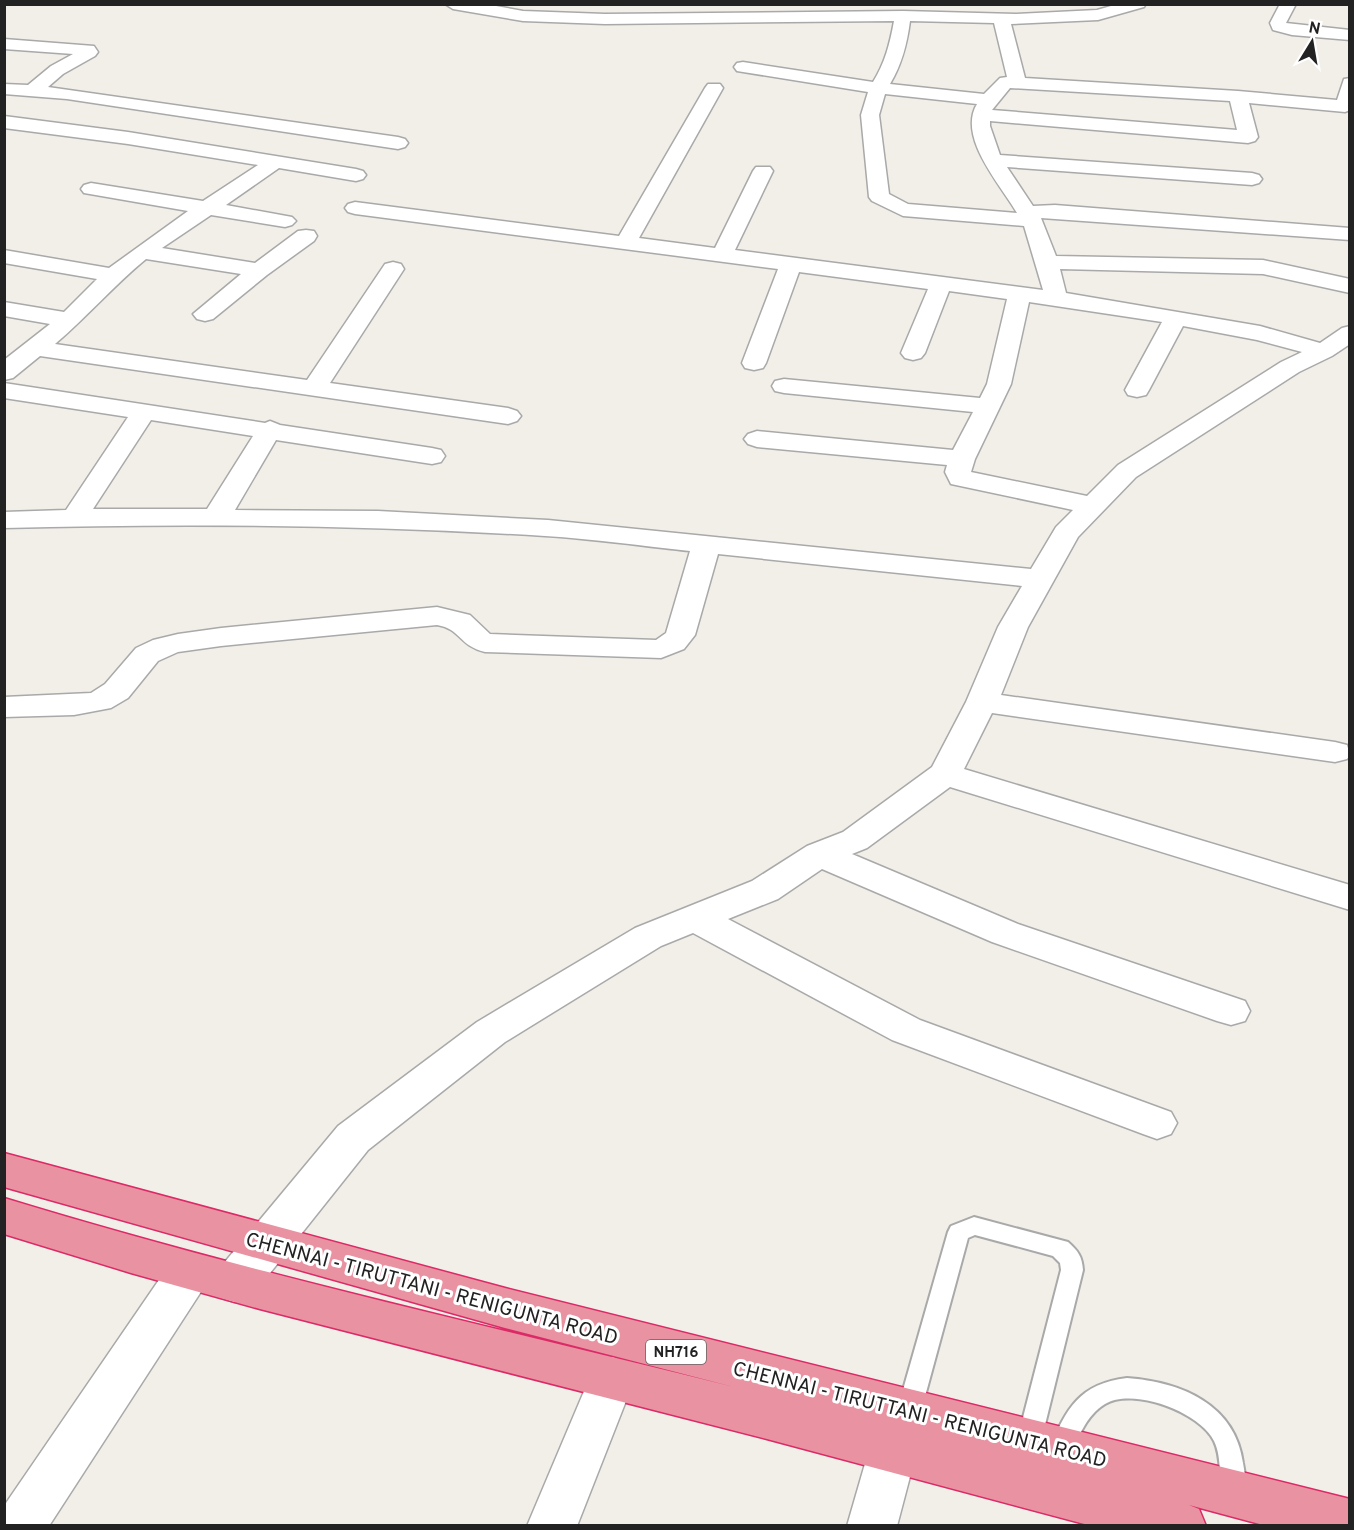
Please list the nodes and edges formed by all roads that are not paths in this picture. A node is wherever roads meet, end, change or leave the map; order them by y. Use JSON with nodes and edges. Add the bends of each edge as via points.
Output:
{"nodes":[{"id":1,"x":453,"y":4,"type":"edge"},
{"id":2,"x":705,"y":4,"type":"edge"},
{"id":3,"x":1138,"y":4,"type":"edge"},
{"id":4,"x":1288,"y":4,"type":"edge"},
{"id":5,"x":903,"y":16,"type":"junction"},
{"id":6,"x":690,"y":18,"type":"junction"},
{"id":7,"x":1001,"y":18,"type":"junction"},
{"id":8,"x":1350,"y":35,"type":"edge"},
{"id":9,"x":4,"y":44,"type":"edge"},
{"id":10,"x":743,"y":67,"type":"dead end"},
{"id":11,"x":36,"y":69,"type":"dead end"},
{"id":12,"x":57,"y":70,"type":"junction"},
{"id":13,"x":1017,"y":81,"type":"junction"},
{"id":14,"x":1350,"y":83,"type":"edge"},
{"id":15,"x":714,"y":88,"type":"dead end"},
{"id":16,"x":878,"y":88,"type":"junction"},
{"id":17,"x":4,"y":89,"type":"edge"},
{"id":18,"x":32,"y":91,"type":"junction"},
{"id":19,"x":1238,"y":96,"type":"junction"},
{"id":20,"x":985,"y":108,"type":"junction"},
{"id":21,"x":1348,"y":112,"type":"edge"},
{"id":22,"x":4,"y":122,"type":"edge"},
{"id":23,"x":1248,"y":137,"type":"junction"},
{"id":24,"x":398,"y":143,"type":"dead end"},
{"id":25,"x":994,"y":160,"type":"junction"},
{"id":26,"x":274,"y":163,"type":"junction"},
{"id":27,"x":764,"y":171,"type":"dead end"},
{"id":28,"x":356,"y":175,"type":"dead end"},
{"id":29,"x":1252,"y":179,"type":"junction"},
{"id":30,"x":90,"y":189,"type":"dead end"},
{"id":31,"x":355,"y":208,"type":"dead end"},
{"id":32,"x":204,"y":209,"type":"junction"},
{"id":33,"x":1257,"y":212,"type":"junction"},
{"id":34,"x":1029,"y":216,"type":"junction"},
{"id":35,"x":285,"y":221,"type":"dead end"},
{"id":36,"x":1350,"y":234,"type":"edge"},
{"id":37,"x":306,"y":236,"type":"dead end"},
{"id":38,"x":626,"y":242,"type":"junction"},
{"id":39,"x":142,"y":252,"type":"junction"},
{"id":40,"x":722,"y":255,"type":"junction"},
{"id":41,"x":4,"y":256,"type":"edge"},
{"id":42,"x":1048,"y":262,"type":"junction"},
{"id":43,"x":791,"y":264,"type":"junction"},
{"id":44,"x":393,"y":269,"type":"dead end"},
{"id":45,"x":259,"y":270,"type":"junction"},
{"id":46,"x":113,"y":275,"type":"junction"},
{"id":47,"x":941,"y":284,"type":"junction"},
{"id":48,"x":1350,"y":286,"type":"edge"},
{"id":49,"x":1019,"y":294,"type":"junction"},
{"id":50,"x":1056,"y":298,"type":"junction"},
{"id":51,"x":4,"y":309,"type":"edge"},
{"id":52,"x":205,"y":314,"type":"dead end"},
{"id":53,"x":1176,"y":318,"type":"junction"},
{"id":54,"x":69,"y":320,"type":"junction"},
{"id":55,"x":1337,"y":342,"type":"edge"},
{"id":56,"x":35,"y":348,"type":"junction"},
{"id":57,"x":913,"y":353,"type":"dead end"},
{"id":58,"x":754,"y":363,"type":"dead end"},
{"id":59,"x":6,"y":375,"type":"edge"},
{"id":60,"x":784,"y":386,"type":"dead end"},
{"id":61,"x":314,"y":388,"type":"junction"},
{"id":62,"x":1137,"y":390,"type":"dead end"},
{"id":63,"x":988,"y":406,"type":"junction"},
{"id":64,"x":144,"y":411,"type":"junction"},
{"id":65,"x":508,"y":416,"type":"dead end"},
{"id":66,"x":270,"y":429,"type":"junction"},
{"id":67,"x":757,"y":439,"type":"dead end"},
{"id":68,"x":432,"y":456,"type":"dead end"},
{"id":69,"x":962,"y":459,"type":"junction"},
{"id":70,"x":1092,"y":506,"type":"junction"},
{"id":71,"x":74,"y":518,"type":"junction"},
{"id":72,"x":216,"y":518,"type":"junction"},
{"id":73,"x":4,"y":520,"type":"edge"},
{"id":74,"x":706,"y":545,"type":"junction"},
{"id":75,"x":1040,"y":579,"type":"junction"},
{"id":76,"x":982,"y":702,"type":"junction"},
{"id":77,"x":4,"y":707,"type":"edge"},
{"id":78,"x":1335,"y":752,"type":"dead end"},
{"id":79,"x":945,"y":774,"type":"junction"},
{"id":80,"x":819,"y":854,"type":"junction"},
{"id":81,"x":1350,"y":898,"type":"edge"},
{"id":82,"x":695,"y":918,"type":"junction"},
{"id":83,"x":1231,"y":1011,"type":"dead end"},
{"id":84,"x":1157,"y":1123,"type":"dead end"},
{"id":85,"x":4,"y":1170,"type":"edge"},
{"id":86,"x":4,"y":1216,"type":"edge"},
{"id":87,"x":266,"y":1244,"type":"junction"},
{"id":88,"x":190,"y":1271,"type":"junction"},
{"id":89,"x":235,"y":1283,"type":"junction"},
{"id":90,"x":612,"y":1378,"type":"junction"},
{"id":91,"x":901,"y":1431,"type":"junction"},
{"id":92,"x":1045,"y":1446,"type":"junction"},
{"id":93,"x":1234,"y":1494,"type":"junction"},
{"id":94,"x":1350,"y":1522,"type":"edge"},
{"id":95,"x":20,"y":1526,"type":"edge"},
{"id":96,"x":552,"y":1526,"type":"edge"},
{"id":97,"x":872,"y":1526,"type":"edge"},
{"id":98,"x":1181,"y":1526,"type":"edge"}],
"edges":[{"from":1,"to":6,"type":"street","via":[[524,16]]},
{"from":2,"to":6,"type":"street"},
{"from":3,"to":7,"type":"street","via":[[1098,15]]},
{"from":4,"to":8,"type":"street","via":[[1279,26]]},
{"from":5,"to":6,"type":"street"},
{"from":5,"to":7,"type":"street"},
{"from":5,"to":16,"type":"street","via":[[898,46]]},
{"from":7,"to":13,"type":"street"},
{"from":9,"to":12,"type":"street","via":[[88,50]]},
{"from":10,"to":16,"type":"street"},
{"from":11,"to":12,"type":"street"},
{"from":12,"to":18,"type":"street"},
{"from":13,"to":19,"type":"street"},
{"from":13,"to":20,"type":"street","via":[[1006,82]]},
{"from":14,"to":21,"type":"street"},
{"from":15,"to":38,"type":"street"},
{"from":16,"to":20,"type":"street"},
{"from":16,"to":34,"type":"street","via":[[870,115],[879,197],[903,210]]},
{"from":17,"to":18,"type":"street"},
{"from":18,"to":24,"type":"street"},
{"from":19,"to":21,"type":"street"},
{"from":19,"to":23,"type":"street"},
{"from":20,"to":23,"type":"street"},
{"from":20,"to":25,"type":"street","via":[[982,142]]},
{"from":22,"to":26,"type":"street"},
{"from":23,"to":29,"type":"street"},
{"from":25,"to":29,"type":"street"},
{"from":25,"to":34,"type":"street"},
{"from":26,"to":28,"type":"street"},
{"from":26,"to":32,"type":"street"},
{"from":27,"to":40,"type":"street"},
{"from":29,"to":33,"type":"street"},
{"from":30,"to":32,"type":"street"},
{"from":31,"to":38,"type":"street"},
{"from":32,"to":35,"type":"street"},
{"from":32,"to":39,"type":"street"},
{"from":33,"to":34,"type":"street","via":[[1055,211]]},
{"from":33,"to":36,"type":"street"},
{"from":34,"to":42,"type":"street"},
{"from":37,"to":45,"type":"street"},
{"from":38,"to":40,"type":"street"},
{"from":39,"to":45,"type":"street"},
{"from":39,"to":46,"type":"street"},
{"from":40,"to":43,"type":"street"},
{"from":41,"to":46,"type":"street"},
{"from":42,"to":48,"type":"street","via":[[1238,265]]},
{"from":42,"to":50,"type":"street"},
{"from":43,"to":47,"type":"street"},
{"from":43,"to":58,"type":"street"},
{"from":44,"to":61,"type":"street"},
{"from":45,"to":52,"type":"street"},
{"from":46,"to":54,"type":"street"},
{"from":47,"to":49,"type":"street"},
{"from":47,"to":57,"type":"street"},
{"from":49,"to":50,"type":"street"},
{"from":49,"to":63,"type":"street","via":[[999,384]]},
{"from":50,"to":53,"type":"street"},
{"from":51,"to":54,"type":"street"},
{"from":53,"to":55,"type":"street"},
{"from":53,"to":62,"type":"street"},
{"from":54,"to":56,"type":"street"},
{"from":55,"to":70,"type":"street","via":[[1290,367],[1127,471]]},
{"from":56,"to":59,"type":"street"},
{"from":56,"to":61,"type":"street"},
{"from":59,"to":64,"type":"street"},
{"from":60,"to":63,"type":"street"},
{"from":61,"to":65,"type":"street"},
{"from":63,"to":69,"type":"street"},
{"from":64,"to":66,"type":"street"},
{"from":64,"to":71,"type":"street"},
{"from":66,"to":68,"type":"street"},
{"from":66,"to":72,"type":"street"},
{"from":67,"to":69,"type":"street"},
{"from":69,"to":70,"type":"street","via":[[960,478]]},
{"from":70,"to":75,"type":"street","via":[[1066,533]]},
{"from":71,"to":72,"type":"street"},
{"from":71,"to":73,"type":"street"},
{"from":72,"to":74,"type":"street","via":[[378,519],[548,528]]},
{"from":74,"to":75,"type":"street"},
{"from":74,"to":77,"type":"street","via":[[680,635],[661,648],[485,643],[453,619],[425,617],[164,646],[149,652],[122,687],[107,699],[86,704]]},
{"from":75,"to":76,"type":"street","via":[[1013,627]]},
{"from":76,"to":78,"type":"street"},
{"from":76,"to":79,"type":"street"},
{"from":79,"to":80,"type":"street","via":[[855,840]]},
{"from":79,"to":81,"type":"street"},
{"from":80,"to":82,"type":"street","via":[[765,890]]},
{"from":80,"to":83,"type":"street","via":[[1005,933]]},
{"from":82,"to":84,"type":"street","via":[[906,1030]]},
{"from":82,"to":87,"type":"street","via":[[648,937],[482,1039],[353,1138]]},
{"from":85,"to":87,"type":"highway","name":"CHENNAI - TIRUTTANI - RENIGUNTA ROAD","number":"NH716"},
{"from":86,"to":88,"type":"highway","name":"CHENNAI - TIRUTTANI - RENIGUNTA ROAD","number":"NH716"},
{"from":87,"to":89,"type":"street"},
{"from":87,"to":91,"type":"highway","name":"CHENNAI - TIRUTTANI - RENIGUNTA ROAD","number":"NH716","via":[[505,1308]]},
{"from":88,"to":89,"type":"highway","name":"CHENNAI - TIRUTTANI - RENIGUNTA ROAD","number":"NH716"},
{"from":88,"to":95,"type":"street"},
{"from":89,"to":90,"type":"highway","name":"CHENNAI - TIRUTTANI - RENIGUNTA ROAD","number":"NH716"},
{"from":90,"to":91,"type":"highway","name":"CHENNAI - TIRUTTANI - RENIGUNTA ROAD","number":"NH716"},
{"from":90,"to":96,"type":"street"},
{"from":91,"to":92,"type":"highway","name":"CHENNAI - TIRUTTANI - RENIGUNTA ROAD","number":"NH716"},
{"from":91,"to":92,"type":"lane","via":[[959,1232],[974,1226],[1060,1249],[1071,1259]]},
{"from":91,"to":97,"type":"street"},
{"from":91,"to":98,"type":"highway","name":"CHENNAI - TIRUTTANI - RENIGUNTA ROAD","number":"NH716"},
{"from":92,"to":93,"type":"highway","name":"CHENNAI - TIRUTTANI - RENIGUNTA ROAD","number":"NH716"},
{"from":92,"to":93,"type":"lane","via":[[1097,1396],[1125,1387],[1159,1392],[1198,1409],[1220,1429],[1229,1452]]},
{"from":93,"to":94,"type":"highway","name":"CHENNAI - TIRUTTANI - RENIGUNTA ROAD","number":"NH716"}]}
